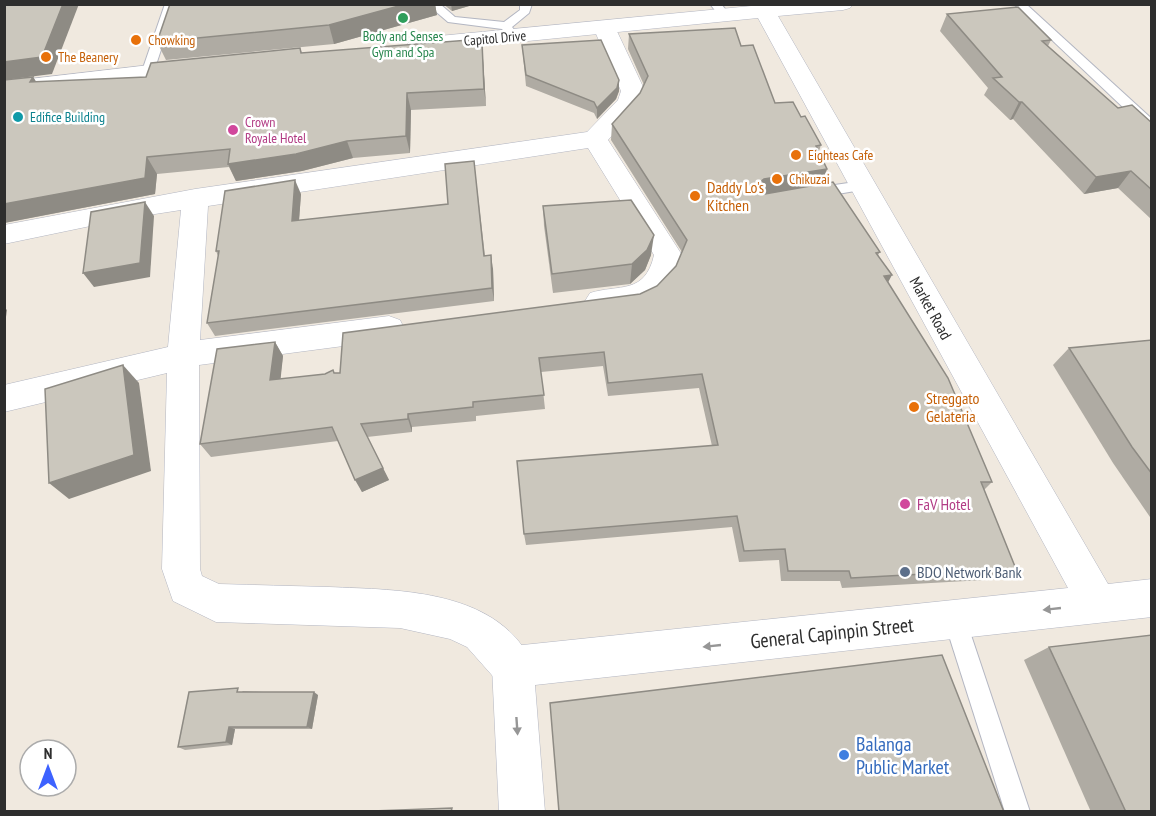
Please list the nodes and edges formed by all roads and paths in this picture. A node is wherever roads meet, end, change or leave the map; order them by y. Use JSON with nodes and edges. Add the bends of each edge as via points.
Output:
{"nodes":[{"id":1,"x":171,"y":4,"type":"edge"},
{"id":2,"x":432,"y":4,"type":"edge"},
{"id":3,"x":526,"y":4,"type":"edge"},
{"id":4,"x":843,"y":4,"type":"edge"},
{"id":5,"x":1019,"y":4,"type":"edge"},
{"id":6,"x":720,"y":10,"type":"edge"},
{"id":7,"x":765,"y":12,"type":"junction"},
{"id":8,"x":604,"y":27,"type":"junction"},
{"id":9,"x":510,"y":31,"type":"junction"},
{"id":10,"x":396,"y":47,"type":"edge"},
{"id":11,"x":219,"y":64,"type":"edge"},
{"id":12,"x":148,"y":71,"type":"junction"},
{"id":13,"x":4,"y":89,"type":"edge"},
{"id":14,"x":1152,"y":127,"type":"edge"},
{"id":15,"x":595,"y":139,"type":"junction"},
{"id":16,"x":862,"y":186,"type":"junction"},
{"id":17,"x":799,"y":196,"type":"edge"},
{"id":18,"x":195,"y":198,"type":"junction"},
{"id":19,"x":4,"y":235,"type":"edge"},
{"id":20,"x":568,"y":305,"type":"edge"},
{"id":21,"x":416,"y":324,"type":"edge"},
{"id":22,"x":183,"y":356,"type":"junction"},
{"id":23,"x":4,"y":399,"type":"edge"},
{"id":24,"x":1152,"y":598,"type":"edge"},
{"id":25,"x":1098,"y":604,"type":"junction"},
{"id":26,"x":955,"y":620,"type":"junction"},
{"id":27,"x":513,"y":668,"type":"junction"},
{"id":28,"x":522,"y":812,"type":"edge"},
{"id":29,"x":1018,"y":812,"type":"edge"}],
"edges":[{"from":1,"to":12,"type":"lane"},
{"from":2,"to":9,"type":"lane","via":[[452,20]]},
{"from":3,"to":9,"type":"lane"},
{"from":4,"to":7,"type":"street","name":"Capitol Drive"},
{"from":5,"to":14,"type":"lane"},
{"from":6,"to":7,"type":"street","name":"Capitol Drive"},
{"from":6,"to":8,"type":"street","name":"Capitol Drive"},
{"from":7,"to":16,"type":"street","name":"Market Road"},
{"from":8,"to":9,"type":"street","name":"Capitol Drive"},
{"from":8,"to":15,"type":"street","via":[[633,92],[629,102]]},
{"from":9,"to":10,"type":"street","name":"Capitol Drive"},
{"from":11,"to":12,"type":"street"},
{"from":12,"to":13,"type":"street"},
{"from":15,"to":18,"type":"street"},
{"from":15,"to":20,"type":"street","via":[[668,255],[666,267],[650,288],[638,296]]},
{"from":16,"to":17,"type":"lane"},
{"from":16,"to":25,"type":"street","name":"Market Road"},
{"from":18,"to":19,"type":"street"},
{"from":18,"to":22,"type":"street"},
{"from":21,"to":22,"type":"street"},
{"from":22,"to":23,"type":"street"},
{"from":22,"to":27,"type":"street","via":[[181,569],[187,588],[216,603],[400,609],[454,620],[481,633]]},
{"from":24,"to":25,"type":"street","name":"General Capinpin Street"},
{"from":25,"to":26,"type":"street","name":"General Capinpin Street","one_way":true},
{"from":26,"to":27,"type":"street","name":"General Capinpin Street","one_way":true},
{"from":26,"to":29,"type":"lane"},
{"from":27,"to":28,"type":"street","one_way":true}]}
